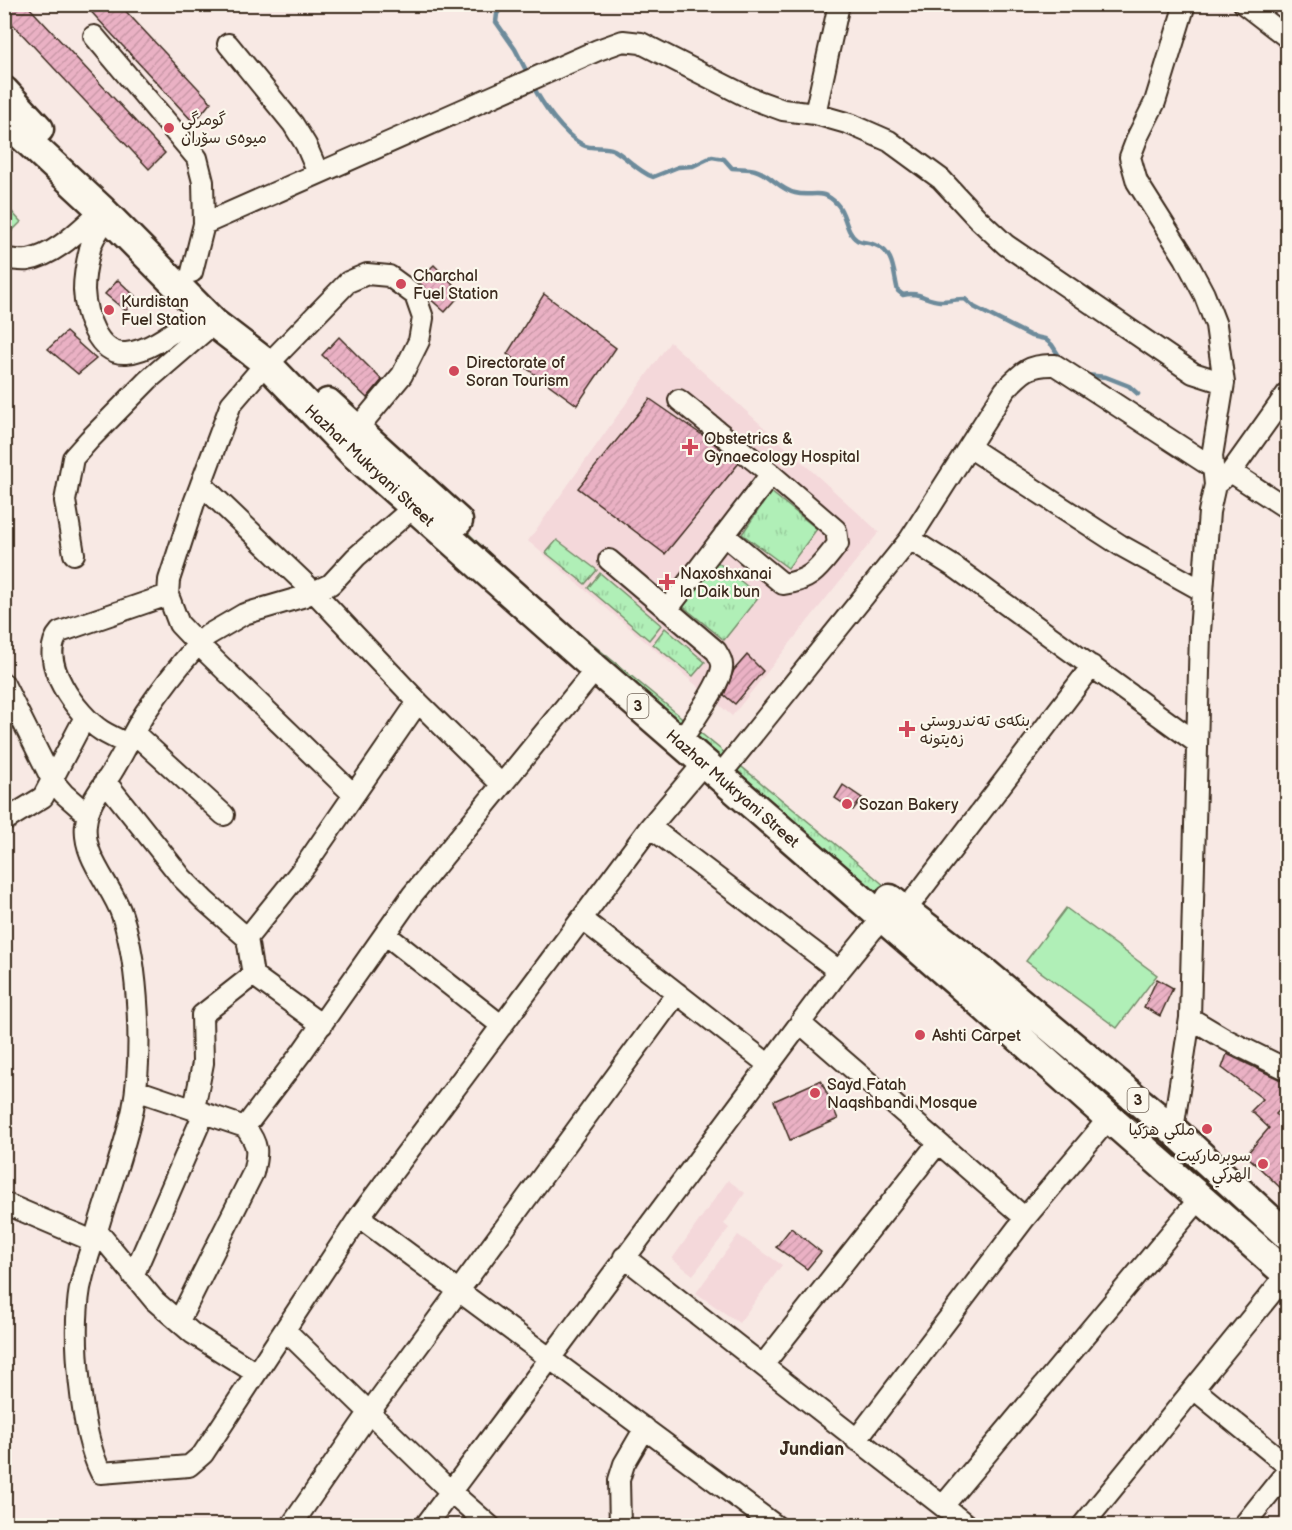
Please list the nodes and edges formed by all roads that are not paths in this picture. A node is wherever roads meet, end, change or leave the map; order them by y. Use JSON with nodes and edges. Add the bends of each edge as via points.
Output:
{"nodes":[{"id":1,"x":839,"y":4,"type":"edge"},
{"id":2,"x":1185,"y":4,"type":"edge"},
{"id":3,"x":1244,"y":4,"type":"edge"},
{"id":4,"x":94,"y":36,"type":"dead end"},
{"id":5,"x":1287,"y":38,"type":"edge"},
{"id":6,"x":228,"y":44,"type":"dead end"},
{"id":7,"x":4,"y":91,"type":"edge"},
{"id":8,"x":815,"y":114,"type":"junction"},
{"id":9,"x":4,"y":119,"type":"edge"},
{"id":10,"x":43,"y":145,"type":"junction"},
{"id":11,"x":318,"y":173,"type":"junction"},
{"id":12,"x":105,"y":213,"type":"junction"},
{"id":13,"x":204,"y":224,"type":"junction"},
{"id":14,"x":4,"y":259,"type":"edge"},
{"id":15,"x":192,"y":272,"type":"junction"},
{"id":16,"x":208,"y":317,"type":"junction"},
{"id":17,"x":271,"y":360,"type":"junction"},
{"id":18,"x":1224,"y":383,"type":"junction"},
{"id":19,"x":1287,"y":392,"type":"edge"},
{"id":20,"x":679,"y":400,"type":"dead end"},
{"id":21,"x":357,"y":429,"type":"junction"},
{"id":22,"x":969,"y":447,"type":"junction"},
{"id":23,"x":771,"y":474,"type":"junction"},
{"id":24,"x":1219,"y":475,"type":"junction"},
{"id":25,"x":201,"y":484,"type":"junction"},
{"id":26,"x":414,"y":507,"type":"junction"},
{"id":27,"x":1287,"y":509,"type":"edge"},
{"id":28,"x":724,"y":535,"type":"junction"},
{"id":29,"x":910,"y":539,"type":"junction"},
{"id":30,"x":74,"y":554,"type":"dead end"},
{"id":31,"x":609,"y":560,"type":"dead end"},
{"id":32,"x":1203,"y":591,"type":"junction"},
{"id":33,"x":315,"y":593,"type":"junction"},
{"id":34,"x":168,"y":595,"type":"junction"},
{"id":35,"x":667,"y":610,"type":"junction"},
{"id":36,"x":198,"y":644,"type":"junction"},
{"id":37,"x":1092,"y":666,"type":"junction"},
{"id":38,"x":596,"y":669,"type":"junction"},
{"id":39,"x":4,"y":684,"type":"edge"},
{"id":40,"x":418,"y":702,"type":"junction"},
{"id":41,"x":85,"y":717,"type":"junction"},
{"id":42,"x":688,"y":730,"type":"junction"},
{"id":43,"x":131,"y":738,"type":"junction"},
{"id":44,"x":1197,"y":743,"type":"junction"},
{"id":45,"x":717,"y":764,"type":"junction"},
{"id":46,"x":52,"y":780,"type":"junction"},
{"id":47,"x":105,"y":781,"type":"junction"},
{"id":48,"x":501,"y":784,"type":"junction"},
{"id":49,"x":354,"y":795,"type":"junction"},
{"id":50,"x":87,"y":814,"type":"junction"},
{"id":51,"x":224,"y":815,"type":"dead end"},
{"id":52,"x":4,"y":821,"type":"edge"},
{"id":53,"x":651,"y":827,"type":"junction"},
{"id":54,"x":894,"y":914,"type":"junction"},
{"id":55,"x":582,"y":919,"type":"junction"},
{"id":56,"x":385,"y":934,"type":"junction"},
{"id":57,"x":247,"y":938,"type":"junction"},
{"id":58,"x":839,"y":971,"type":"junction"},
{"id":59,"x":253,"y":975,"type":"junction"},
{"id":60,"x":976,"y":981,"type":"junction"},
{"id":61,"x":677,"y":993,"type":"junction"},
{"id":62,"x":1190,"y":1018,"type":"junction"},
{"id":63,"x":800,"y":1023,"type":"junction"},
{"id":64,"x":322,"y":1025,"type":"junction"},
{"id":65,"x":502,"y":1026,"type":"junction"},
{"id":66,"x":769,"y":1065,"type":"junction"},
{"id":67,"x":1287,"y":1070,"type":"edge"},
{"id":68,"x":136,"y":1090,"type":"junction"},
{"id":69,"x":199,"y":1111,"type":"junction"},
{"id":70,"x":1108,"y":1119,"type":"junction"},
{"id":71,"x":245,"y":1126,"type":"junction"},
{"id":72,"x":1173,"y":1130,"type":"junction"},
{"id":73,"x":938,"y":1143,"type":"junction"},
{"id":74,"x":1201,"y":1197,"type":"junction"},
{"id":75,"x":4,"y":1203,"type":"edge"},
{"id":76,"x":359,"y":1217,"type":"junction"},
{"id":77,"x":1025,"y":1218,"type":"junction"},
{"id":78,"x":95,"y":1236,"type":"junction"},
{"id":79,"x":1287,"y":1236,"type":"edge"},
{"id":80,"x":624,"y":1257,"type":"junction"},
{"id":81,"x":1287,"y":1274,"type":"edge"},
{"id":82,"x":133,"y":1276,"type":"junction"},
{"id":83,"x":459,"y":1290,"type":"junction"},
{"id":84,"x":179,"y":1321,"type":"junction"},
{"id":85,"x":285,"y":1330,"type":"junction"},
{"id":86,"x":549,"y":1357,"type":"junction"},
{"id":87,"x":763,"y":1365,"type":"junction"},
{"id":88,"x":256,"y":1373,"type":"junction"},
{"id":89,"x":1194,"y":1389,"type":"junction"},
{"id":90,"x":369,"y":1413,"type":"junction"},
{"id":91,"x":645,"y":1428,"type":"junction"},
{"id":92,"x":856,"y":1440,"type":"junction"},
{"id":93,"x":1287,"y":1468,"type":"edge"},
{"id":94,"x":450,"y":1491,"type":"junction"},
{"id":95,"x":943,"y":1506,"type":"junction"},
{"id":96,"x":291,"y":1526,"type":"edge"},
{"id":97,"x":425,"y":1526,"type":"edge"},
{"id":98,"x":490,"y":1526,"type":"edge"},
{"id":99,"x":620,"y":1526,"type":"edge"},
{"id":100,"x":776,"y":1526,"type":"edge"},
{"id":101,"x":968,"y":1526,"type":"edge"},
{"id":102,"x":1082,"y":1526,"type":"edge"},
{"id":103,"x":1243,"y":1526,"type":"edge"}],
"edges":[{"from":1,"to":8,"type":"street"},
{"from":2,"to":18,"type":"street","via":[[1155,102],[1130,157],[1137,182],[1204,294],[1216,325]]},
{"from":3,"to":5,"type":"street"},
{"from":4,"to":13,"type":"street","via":[[197,158],[203,182]]},
{"from":6,"to":11,"type":"street","via":[[293,124]]},
{"from":7,"to":10,"type":"highway","name":"Hazhar Mukryani Street","number":"3"},
{"from":8,"to":11,"type":"street","via":[[783,110],[750,98],[641,43],[623,41]]},
{"from":8,"to":18,"type":"street","via":[[889,141],[941,180],[1006,245],[1193,373]]},
{"from":9,"to":10,"type":"highway","name":"Hazhar Mukryani Street","number":"3"},
{"from":10,"to":12,"type":"highway","name":"Hazhar Mukryani Street","number":"3"},
{"from":10,"to":15,"type":"highway","name":"Hazhar Mukryani Street","number":"3"},
{"from":11,"to":13,"type":"street"},
{"from":12,"to":14,"type":"street","via":[[47,252],[28,260]]},
{"from":12,"to":16,"type":"highway","name":"Hazhar Mukryani Street","number":"3"},
{"from":12,"to":16,"type":"street","via":[[90,246],[84,290],[95,332],[107,348],[128,353],[151,346]]},
{"from":13,"to":15,"type":"street"},
{"from":15,"to":17,"type":"highway","name":"Hazhar Mukryani Street","number":"3"},
{"from":16,"to":17,"type":"highway","name":"Hazhar Mukryani Street","number":"3"},
{"from":16,"to":30,"type":"street","via":[[73,458],[65,501]]},
{"from":17,"to":21,"type":"highway","name":"Hazhar Mukryani Street","number":"3"},
{"from":17,"to":21,"type":"street","via":[[348,282],[367,274],[389,276],[415,295],[423,318],[419,341],[402,375]]},
{"from":17,"to":25,"type":"street","via":[[231,404]]},
{"from":17,"to":26,"type":"highway","name":"Hazhar Mukryani Street","number":"3","via":[[353,453]]},
{"from":18,"to":24,"type":"street","via":[[1212,456]]},
{"from":19,"to":24,"type":"street"},
{"from":20,"to":23,"type":"street"},
{"from":21,"to":42,"type":"highway","name":"Hazhar Mukryani Street","number":"3","via":[[621,675]]},
{"from":22,"to":24,"type":"street","via":[[1005,390],[1022,372],[1039,364],[1055,365]]},
{"from":22,"to":29,"type":"street"},
{"from":22,"to":32,"type":"street","via":[[1120,545]]},
{"from":23,"to":28,"type":"street"},
{"from":23,"to":28,"type":"street","via":[[836,530],[838,544],[815,573],[798,583],[783,585]]},
{"from":24,"to":27,"type":"street"},
{"from":24,"to":32,"type":"street","via":[[1209,512]]},
{"from":25,"to":33,"type":"street"},
{"from":25,"to":34,"type":"street","via":[[169,580]]},
{"from":26,"to":33,"type":"street","via":[[331,584]]},
{"from":26,"to":38,"type":"highway","name":"Hazhar Mukryani Street","number":"3"},
{"from":28,"to":35,"type":"street"},
{"from":29,"to":37,"type":"street"},
{"from":29,"to":45,"type":"street"},
{"from":31,"to":35,"type":"street"},
{"from":32,"to":44,"type":"street"},
{"from":33,"to":36,"type":"street","via":[[244,614]]},
{"from":33,"to":40,"type":"street"},
{"from":34,"to":36,"type":"street","via":[[179,624]]},
{"from":34,"to":41,"type":"street","via":[[55,636],[53,660],[66,694]]},
{"from":35,"to":42,"type":"street","via":[[716,651],[723,666]]},
{"from":36,"to":43,"type":"street","via":[[145,713]]},
{"from":36,"to":49,"type":"street"},
{"from":37,"to":44,"type":"street"},
{"from":37,"to":54,"type":"street"},
{"from":38,"to":45,"type":"highway","name":"Hazhar Mukryani Street","number":"3"},
{"from":38,"to":48,"type":"street"},
{"from":39,"to":46,"type":"street"},
{"from":40,"to":48,"type":"street"},
{"from":40,"to":49,"type":"street"},
{"from":41,"to":43,"type":"street","via":[[102,731]]},
{"from":41,"to":46,"type":"street"},
{"from":42,"to":45,"type":"highway","name":"Hazhar Mukryani Street","number":"3"},
{"from":43,"to":47,"type":"street"},
{"from":43,"to":51,"type":"street"},
{"from":44,"to":62,"type":"street"},
{"from":45,"to":53,"type":"street"},
{"from":45,"to":54,"type":"highway","name":"Hazhar Mukryani Street","number":"3"},
{"from":46,"to":50,"type":"street"},
{"from":46,"to":52,"type":"street","via":[[44,797]]},
{"from":47,"to":50,"type":"street"},
{"from":47,"to":57,"type":"street","via":[[182,878]]},
{"from":48,"to":56,"type":"street"},
{"from":49,"to":57,"type":"street"},
{"from":50,"to":68,"type":"street","via":[[87,847],[122,914],[134,965]]},
{"from":53,"to":55,"type":"street"},
{"from":53,"to":58,"type":"street"},
{"from":54,"to":58,"type":"street"},
{"from":54,"to":60,"type":"highway","name":"Hazhar Mukryani Street","number":"3"},
{"from":55,"to":61,"type":"street"},
{"from":55,"to":65,"type":"street"},
{"from":56,"to":64,"type":"street"},
{"from":56,"to":65,"type":"street"},
{"from":57,"to":59,"type":"street"},
{"from":58,"to":63,"type":"street"},
{"from":59,"to":64,"type":"street"},
{"from":59,"to":69,"type":"street","via":[[202,1015]]},
{"from":60,"to":70,"type":"highway","name":"Hazhar Mukryani Street","number":"3"},
{"from":60,"to":72,"type":"highway","name":"Hazhar Mukryani Street","number":"3"},
{"from":61,"to":66,"type":"street"},
{"from":61,"to":83,"type":"street"},
{"from":62,"to":67,"type":"street"},
{"from":62,"to":72,"type":"street"},
{"from":63,"to":66,"type":"street"},
{"from":63,"to":73,"type":"street"},
{"from":64,"to":71,"type":"street"},
{"from":65,"to":76,"type":"street"},
{"from":66,"to":80,"type":"street"},
{"from":68,"to":69,"type":"street"},
{"from":68,"to":78,"type":"street"},
{"from":69,"to":71,"type":"street"},
{"from":69,"to":82,"type":"street"},
{"from":70,"to":74,"type":"highway","name":"Hazhar Mukryani Street","number":"3"},
{"from":70,"to":77,"type":"street"},
{"from":71,"to":84,"type":"street","via":[[258,1153],[253,1173]]},
{"from":72,"to":79,"type":"highway","name":"Hazhar Mukryani Street","number":"3"},
{"from":73,"to":77,"type":"street"},
{"from":73,"to":87,"type":"street"},
{"from":74,"to":81,"type":"highway","name":"Hazhar Mukryani Street","number":"3"},
{"from":74,"to":95,"type":"street"},
{"from":75,"to":78,"type":"street"},
{"from":76,"to":83,"type":"street"},
{"from":76,"to":85,"type":"street"},
{"from":77,"to":92,"type":"street"},
{"from":78,"to":82,"type":"street"},
{"from":78,"to":88,"type":"street","via":[[80,1291],[77,1337],[80,1392],[93,1457],[101,1473],[189,1466],[203,1454]]},
{"from":80,"to":86,"type":"street"},
{"from":80,"to":87,"type":"street"},
{"from":81,"to":89,"type":"street"},
{"from":82,"to":84,"type":"street"},
{"from":83,"to":86,"type":"street"},
{"from":83,"to":90,"type":"street"},
{"from":84,"to":88,"type":"street"},
{"from":85,"to":88,"type":"street"},
{"from":85,"to":90,"type":"street"},
{"from":86,"to":91,"type":"street"},
{"from":86,"to":94,"type":"street"},
{"from":87,"to":92,"type":"street"},
{"from":89,"to":93,"type":"street"},
{"from":89,"to":102,"type":"street"},
{"from":90,"to":94,"type":"street"},
{"from":90,"to":96,"type":"street"},
{"from":91,"to":99,"type":"street","via":[[619,1480]]},
{"from":91,"to":100,"type":"street"},
{"from":92,"to":95,"type":"street"},
{"from":93,"to":103,"type":"street"},
{"from":94,"to":97,"type":"street"},
{"from":94,"to":98,"type":"street"},
{"from":95,"to":101,"type":"street"}]}
